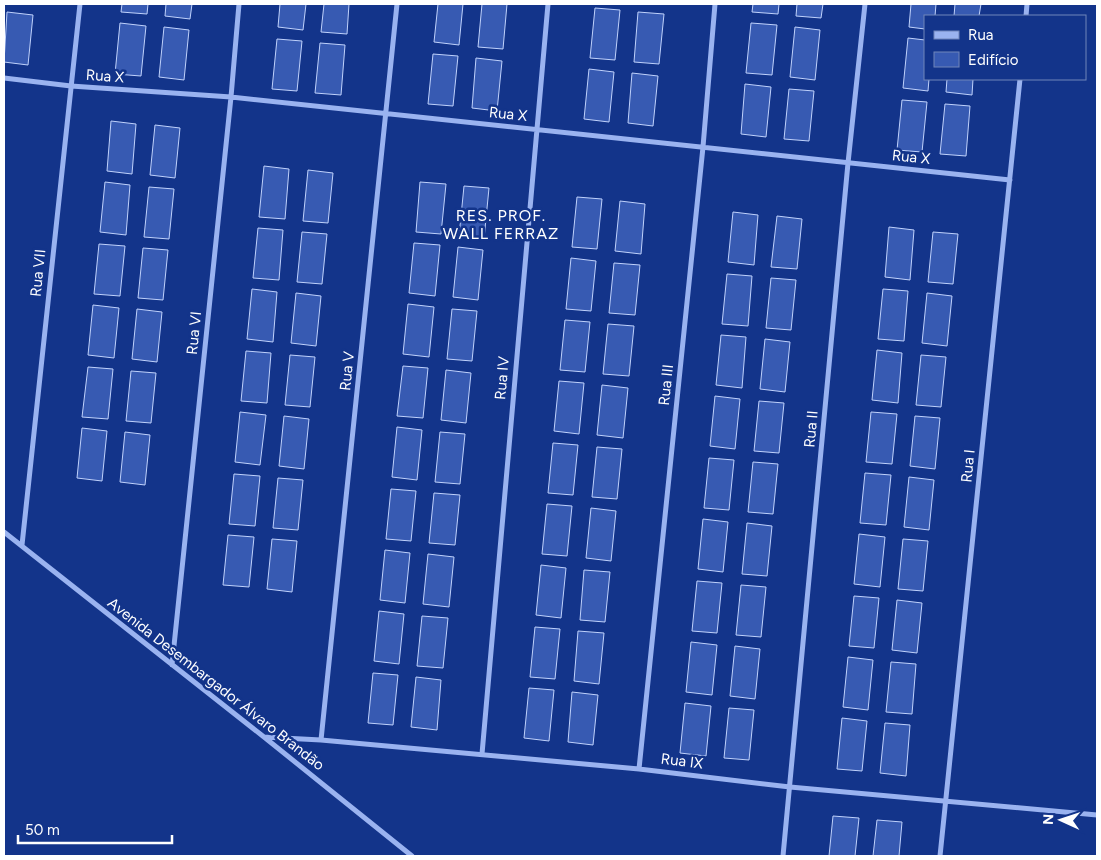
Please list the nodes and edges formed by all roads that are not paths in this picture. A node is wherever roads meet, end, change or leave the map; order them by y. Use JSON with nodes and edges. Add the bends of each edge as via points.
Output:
{"nodes":[{"id":1,"x":80,"y":4,"type":"edge"},
{"id":2,"x":239,"y":4,"type":"edge"},
{"id":3,"x":397,"y":4,"type":"edge"},
{"id":4,"x":548,"y":4,"type":"edge"},
{"id":5,"x":715,"y":4,"type":"edge"},
{"id":6,"x":865,"y":4,"type":"edge"},
{"id":7,"x":4,"y":78,"type":"edge"},
{"id":8,"x":1020,"y":80,"type":"edge"},
{"id":9,"x":71,"y":86,"type":"junction"},
{"id":10,"x":231,"y":97,"type":"junction"},
{"id":11,"x":386,"y":114,"type":"junction"},
{"id":12,"x":536,"y":130,"type":"junction"},
{"id":13,"x":703,"y":147,"type":"junction"},
{"id":14,"x":848,"y":163,"type":"junction"},
{"id":15,"x":1010,"y":180,"type":"junction"},
{"id":16,"x":4,"y":532,"type":"edge"},
{"id":17,"x":22,"y":545,"type":"junction"},
{"id":18,"x":172,"y":665,"type":"junction"},
{"id":19,"x":264,"y":737,"type":"junction"},
{"id":20,"x":322,"y":740,"type":"junction"},
{"id":21,"x":482,"y":754,"type":"junction"},
{"id":22,"x":639,"y":769,"type":"junction"},
{"id":23,"x":790,"y":787,"type":"junction"},
{"id":24,"x":946,"y":802,"type":"junction"},
{"id":25,"x":1097,"y":815,"type":"edge"},
{"id":26,"x":412,"y":856,"type":"edge"},
{"id":27,"x":783,"y":856,"type":"edge"},
{"id":28,"x":940,"y":856,"type":"edge"}],
"edges":[{"from":1,"to":9,"type":"street","name":"Rua VII"},
{"from":2,"to":10,"type":"street","name":"Rua VI"},
{"from":3,"to":11,"type":"street","name":"Rua V"},
{"from":4,"to":12,"type":"street","name":"Rua IV"},
{"from":5,"to":13,"type":"street","name":"Rua III"},
{"from":6,"to":14,"type":"street","name":"Rua II"},
{"from":7,"to":9,"type":"street","name":"Rua X"},
{"from":8,"to":15,"type":"street","name":"Rua I"},
{"from":9,"to":10,"type":"street","name":"Rua X"},
{"from":9,"to":17,"type":"street","name":"Rua VII"},
{"from":10,"to":11,"type":"street","name":"Rua X"},
{"from":10,"to":18,"type":"street","name":"Rua VI"},
{"from":11,"to":12,"type":"street","name":"Rua X"},
{"from":11,"to":20,"type":"street","name":"Rua V"},
{"from":12,"to":13,"type":"street","name":"Rua X"},
{"from":12,"to":21,"type":"street","name":"Rua IV"},
{"from":13,"to":14,"type":"street","name":"Rua X"},
{"from":13,"to":22,"type":"street","name":"Rua III"},
{"from":14,"to":15,"type":"street","name":"Rua X"},
{"from":14,"to":23,"type":"street","name":"Rua II"},
{"from":15,"to":24,"type":"street","name":"Rua I"},
{"from":16,"to":17,"type":"street","name":"Avenida Desembargador Álvaro Brandão"},
{"from":17,"to":18,"type":"street","name":"Avenida Desembargador Álvaro Brandão"},
{"from":18,"to":19,"type":"street","name":"Avenida Desembargador Álvaro Brandão"},
{"from":19,"to":20,"type":"street","name":"Rua IX"},
{"from":19,"to":26,"type":"street","name":"Avenida Desembargador Álvaro Brandão"},
{"from":20,"to":21,"type":"street","name":"Rua IX"},
{"from":21,"to":22,"type":"street","name":"Rua IX"},
{"from":22,"to":23,"type":"street","name":"Rua IX"},
{"from":23,"to":24,"type":"street","name":"Rua IX"},
{"from":23,"to":27,"type":"street","name":"Rua II"},
{"from":24,"to":25,"type":"street","name":"Rua IX"},
{"from":24,"to":28,"type":"street","name":"Rua I"}]}
